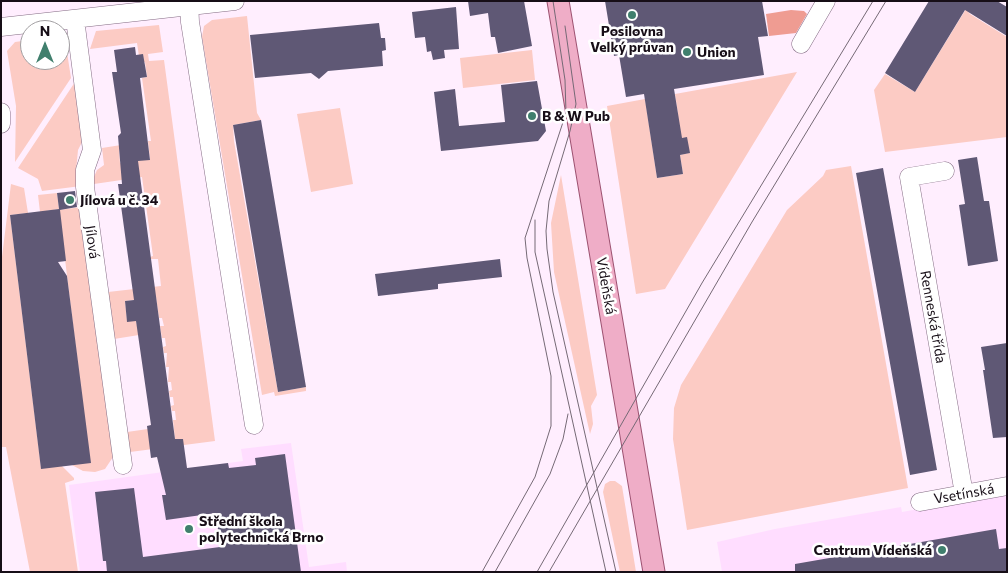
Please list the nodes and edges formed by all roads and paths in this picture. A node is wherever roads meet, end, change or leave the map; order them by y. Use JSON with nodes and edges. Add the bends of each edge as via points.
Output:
{"nodes":[{"id":1,"x":235,"y":1,"type":"edge"},
{"id":2,"x":558,"y":1,"type":"edge"},
{"id":3,"x":826,"y":1,"type":"edge"},
{"id":4,"x":189,"y":3,"type":"edge"},
{"id":5,"x":74,"y":19,"type":"junction"},
{"id":6,"x":1,"y":27,"type":"edge"},
{"id":7,"x":802,"y":44,"type":"dead end"},
{"id":8,"x":1,"y":112,"type":"edge"},
{"id":9,"x":2,"y":117,"type":"edge"},
{"id":10,"x":1,"y":124,"type":"edge"},
{"id":11,"x":945,"y":171,"type":"dead end"},
{"id":12,"x":254,"y":425,"type":"dead end"},
{"id":13,"x":123,"y":465,"type":"dead end"},
{"id":14,"x":1007,"y":486,"type":"edge"},
{"id":15,"x":964,"y":494,"type":"junction"},
{"id":16,"x":920,"y":502,"type":"dead end"},
{"id":17,"x":654,"y":572,"type":"edge"}],
"edges":[{"from":1,"to":4,"type":"street"},
{"from":2,"to":17,"type":"main road","name":"Vídeňská"},
{"from":3,"to":7,"type":"street"},
{"from":4,"to":5,"type":"street"},
{"from":4,"to":12,"type":"street"},
{"from":5,"to":6,"type":"street"},
{"from":5,"to":13,"type":"street","name":"Jílová","via":[[92,150],[85,170],[84,187]]},
{"from":8,"to":9,"type":"street"},
{"from":9,"to":10,"type":"street"},
{"from":11,"to":15,"type":"street","name":"Renneská třída","via":[[909,177]]},
{"from":14,"to":15,"type":"street","name":"Vsetínská"},
{"from":15,"to":16,"type":"street","name":"Vsetínská"}]}
